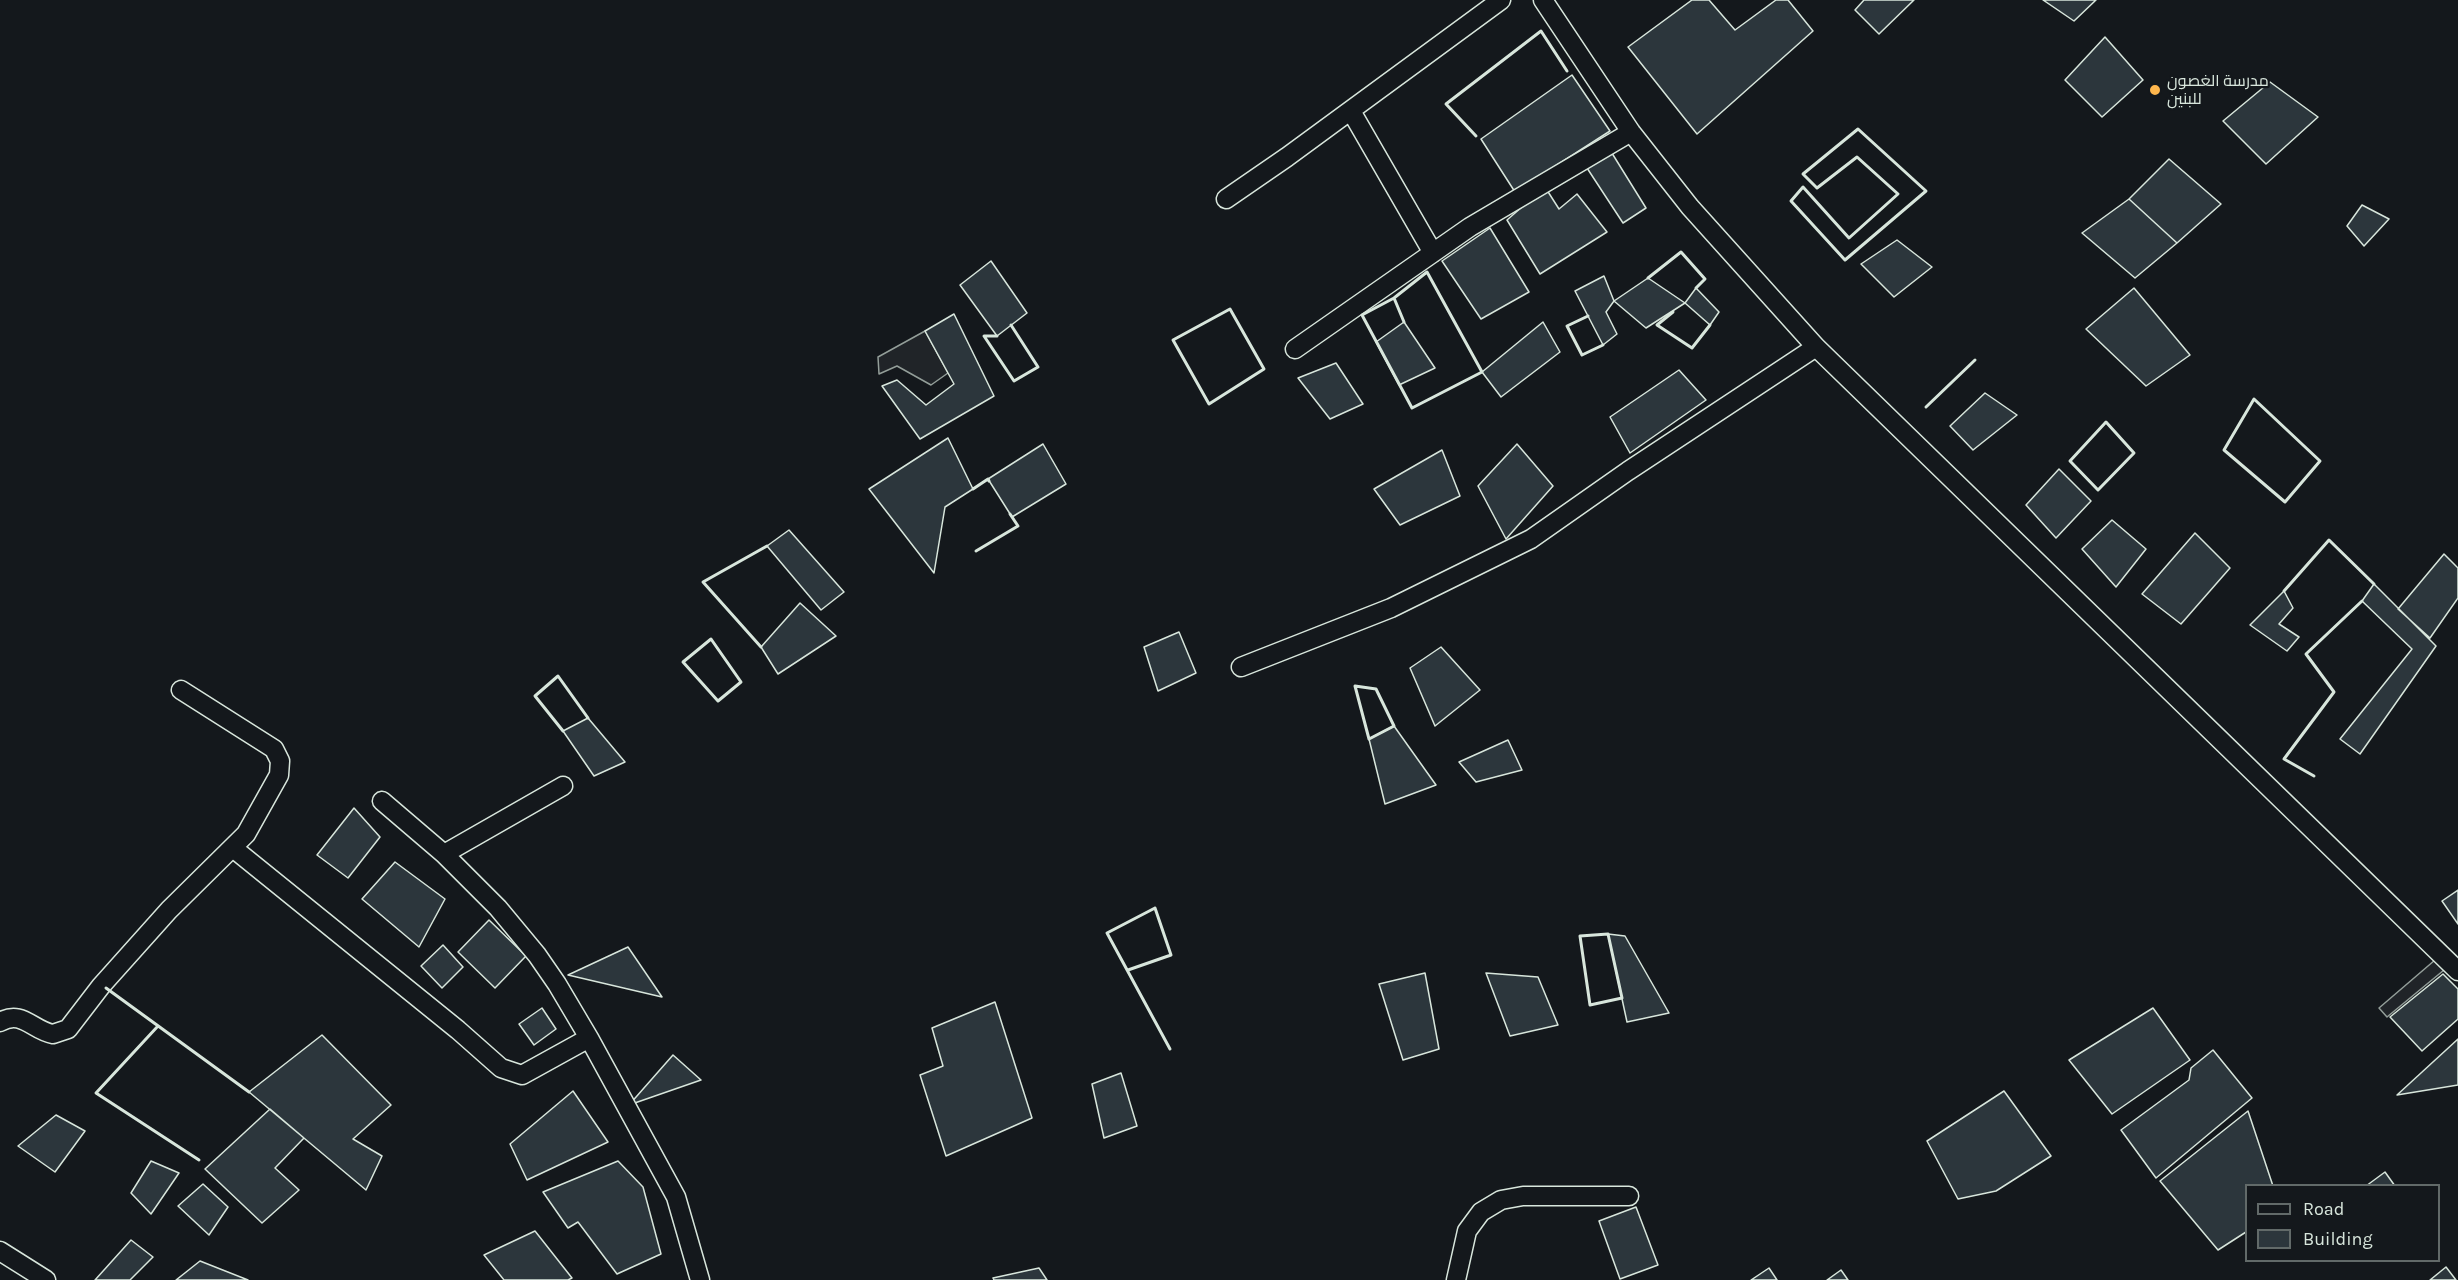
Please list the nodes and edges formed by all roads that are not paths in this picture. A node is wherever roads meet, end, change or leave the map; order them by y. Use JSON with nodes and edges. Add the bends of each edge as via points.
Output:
{"nodes":[{"id":1,"x":1502,"y":0,"type":"edge"},
{"id":2,"x":1543,"y":0,"type":"edge"},
{"id":3,"x":1351,"y":111,"type":"junction"},
{"id":4,"x":1631,"y":132,"type":"junction"},
{"id":5,"x":1226,"y":199,"type":"dead end"},
{"id":6,"x":1433,"y":253,"type":"junction"},
{"id":7,"x":1816,"y":347,"type":"junction"},
{"id":8,"x":1296,"y":349,"type":"dead end"},
{"id":9,"x":1241,"y":667,"type":"dead end"},
{"id":10,"x":181,"y":690,"type":"dead end"},
{"id":11,"x":563,"y":786,"type":"dead end"},
{"id":12,"x":382,"y":801,"type":"dead end"},
{"id":13,"x":233,"y":848,"type":"junction"},
{"id":14,"x":444,"y":854,"type":"junction"},
{"id":15,"x":2458,"y":971,"type":"edge"},
{"id":16,"x":0,"y":1022,"type":"edge"},
{"id":17,"x":590,"y":1038,"type":"junction"},
{"id":18,"x":1629,"y":1196,"type":"dead end"},
{"id":19,"x":0,"y":1251,"type":"edge"},
{"id":20,"x":46,"y":1280,"type":"edge"},
{"id":21,"x":700,"y":1280,"type":"edge"},
{"id":22,"x":1456,"y":1280,"type":"edge"}],
"edges":[{"from":1,"to":3,"type":"street"},
{"from":2,"to":4,"type":"street"},
{"from":3,"to":5,"type":"street"},
{"from":3,"to":6,"type":"street"},
{"from":4,"to":6,"type":"street"},
{"from":4,"to":7,"type":"street","via":[[1690,207]]},
{"from":6,"to":8,"type":"street"},
{"from":7,"to":9,"type":"street","via":[[1531,539],[1391,608]]},
{"from":7,"to":15,"type":"street"},
{"from":10,"to":13,"type":"street","via":[[274,749],[280,762],[279,775],[246,834]]},
{"from":11,"to":14,"type":"street"},
{"from":12,"to":14,"type":"street"},
{"from":13,"to":16,"type":"street","via":[[169,910],[68,1029],[53,1034],[21,1018]]},
{"from":13,"to":17,"type":"street","via":[[501,1068],[522,1075]]},
{"from":14,"to":17,"type":"street","via":[[498,908],[537,955]]},
{"from":17,"to":21,"type":"street","via":[[676,1197]]},
{"from":18,"to":22,"type":"street","via":[[1523,1196],[1501,1200],[1481,1212],[1467,1231]]},
{"from":19,"to":20,"type":"street"}]}
